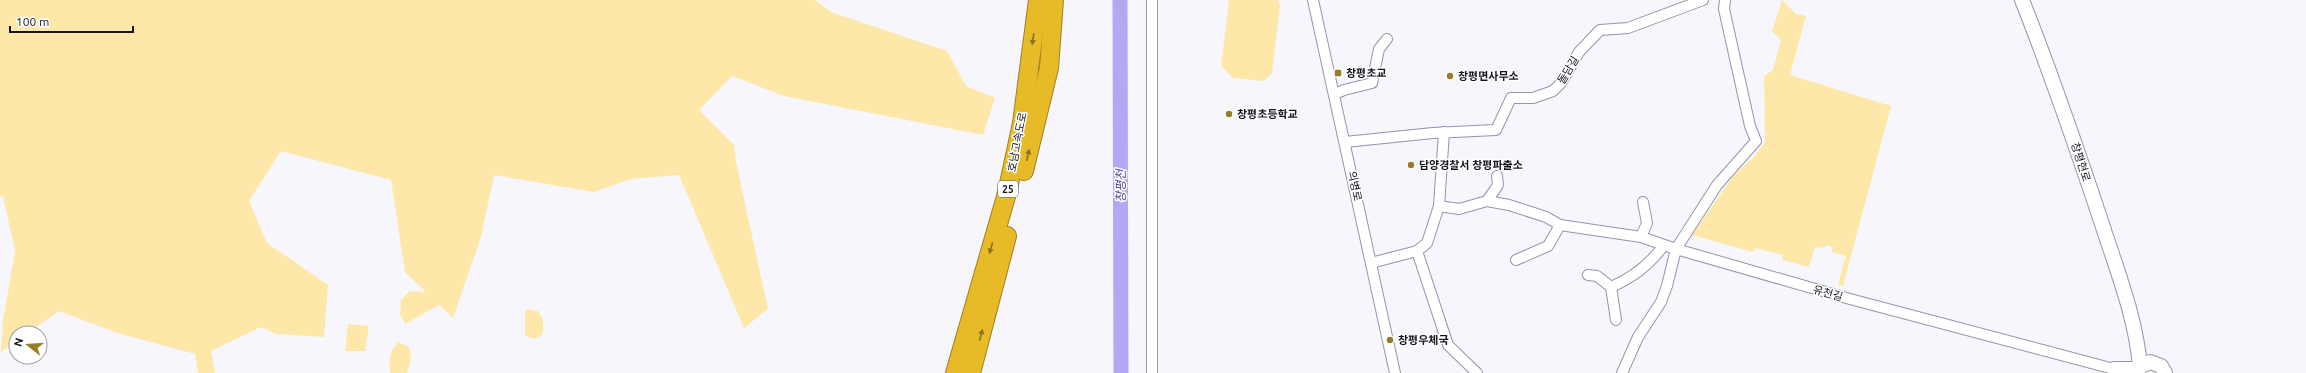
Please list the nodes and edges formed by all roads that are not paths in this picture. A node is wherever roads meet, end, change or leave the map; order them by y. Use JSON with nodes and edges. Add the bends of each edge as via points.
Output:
{"nodes":[{"id":1,"x":1038,"y":0,"type":"edge"},
{"id":2,"x":1054,"y":0,"type":"edge"},
{"id":3,"x":1152,"y":0,"type":"edge"},
{"id":4,"x":1313,"y":0,"type":"edge"},
{"id":5,"x":1702,"y":0,"type":"edge"},
{"id":6,"x":1725,"y":0,"type":"edge"},
{"id":7,"x":2022,"y":0,"type":"edge"},
{"id":8,"x":1387,"y":39,"type":"dead end"},
{"id":9,"x":1335,"y":94,"type":"junction"},
{"id":10,"x":1444,"y":132,"type":"junction"},
{"id":11,"x":1345,"y":142,"type":"junction"},
{"id":12,"x":1497,"y":176,"type":"dead end"},
{"id":13,"x":1487,"y":201,"type":"junction"},
{"id":14,"x":1644,"y":202,"type":"dead end"},
{"id":15,"x":1439,"y":206,"type":"junction"},
{"id":16,"x":1560,"y":225,"type":"junction"},
{"id":17,"x":1641,"y":237,"type":"junction"},
{"id":18,"x":1664,"y":245,"type":"junction"},
{"id":19,"x":1676,"y":249,"type":"junction"},
{"id":20,"x":1417,"y":251,"type":"junction"},
{"id":21,"x":1516,"y":260,"type":"dead end"},
{"id":22,"x":1370,"y":263,"type":"junction"},
{"id":23,"x":1588,"y":275,"type":"dead end"},
{"id":24,"x":1611,"y":287,"type":"junction"},
{"id":25,"x":1616,"y":320,"type":"dead end"},
{"id":26,"x":2134,"y":330,"type":"junction"},
{"id":27,"x":2154,"y":363,"type":"junction"},
{"id":28,"x":2138,"y":370,"type":"edge"},
{"id":29,"x":2120,"y":371,"type":"edge"},
{"id":30,"x":955,"y":373,"type":"edge"},
{"id":31,"x":971,"y":373,"type":"edge"},
{"id":32,"x":1152,"y":373,"type":"edge"},
{"id":33,"x":1395,"y":373,"type":"edge"},
{"id":34,"x":1477,"y":373,"type":"edge"},
{"id":35,"x":1622,"y":373,"type":"edge"},
{"id":36,"x":2165,"y":373,"type":"edge"}],
"edges":[{"from":1,"to":30,"type":"highway","name":"호남고속도로","number":"25","one_way":true,"via":[[1022,123],[1007,193]]},
{"from":31,"to":2,"type":"highway","name":"호남고속도로","number":"25","one_way":true,"via":[[1049,68]]},
{"from":3,"to":32,"type":"street"},
{"from":4,"to":9,"type":"street","name":"의병로"},
{"from":5,"to":10,"type":"street","name":"돌담길","via":[[1628,28],[1600,30],[1579,52],[1562,83],[1553,91],[1532,98],[1512,98],[1496,130]]},
{"from":6,"to":19,"type":"street","via":[[1724,9],[1756,141],[1717,185]]},
{"from":7,"to":26,"type":"main road","name":"창평현로","via":[[2055,83]]},
{"from":8,"to":9,"type":"street","via":[[1378,49],[1372,84]]},
{"from":9,"to":11,"type":"street","name":"의병로"},
{"from":10,"to":11,"type":"street","name":"돌담길"},
{"from":10,"to":15,"type":"street"},
{"from":11,"to":22,"type":"street","name":"의병로"},
{"from":12,"to":13,"type":"street","via":[[1498,185]]},
{"from":13,"to":15,"type":"street","via":[[1459,209]]},
{"from":13,"to":16,"type":"street","name":"유천길","via":[[1546,217]]},
{"from":14,"to":17,"type":"street","via":[[1647,223]]},
{"from":15,"to":20,"type":"street","via":[[1427,243]]},
{"from":16,"to":17,"type":"street","name":"유천길"},
{"from":16,"to":21,"type":"street","via":[[1548,246]]},
{"from":17,"to":18,"type":"street","name":"유천길"},
{"from":18,"to":19,"type":"street","name":"유천길"},
{"from":18,"to":24,"type":"street","via":[[1656,256],[1634,274]]},
{"from":19,"to":29,"type":"street","name":"유천길"},
{"from":19,"to":35,"type":"street","via":[[1663,297],[1634,344]]},
{"from":20,"to":22,"type":"street"},
{"from":20,"to":34,"type":"street","via":[[1448,345]]},
{"from":22,"to":33,"type":"street","name":"의병로"},
{"from":23,"to":24,"type":"street","via":[[1597,276]]},
{"from":24,"to":25,"type":"street"},
{"from":26,"to":27,"type":"main road"},
{"from":26,"to":28,"type":"main road"},
{"from":26,"to":29,"type":"main road","via":[[2129,356]]},
{"from":27,"to":28,"type":"main road","via":[[2146,363]]},
{"from":27,"to":36,"type":"main road","via":[[2161,366]]},
{"from":28,"to":29,"type":"main road"}]}
